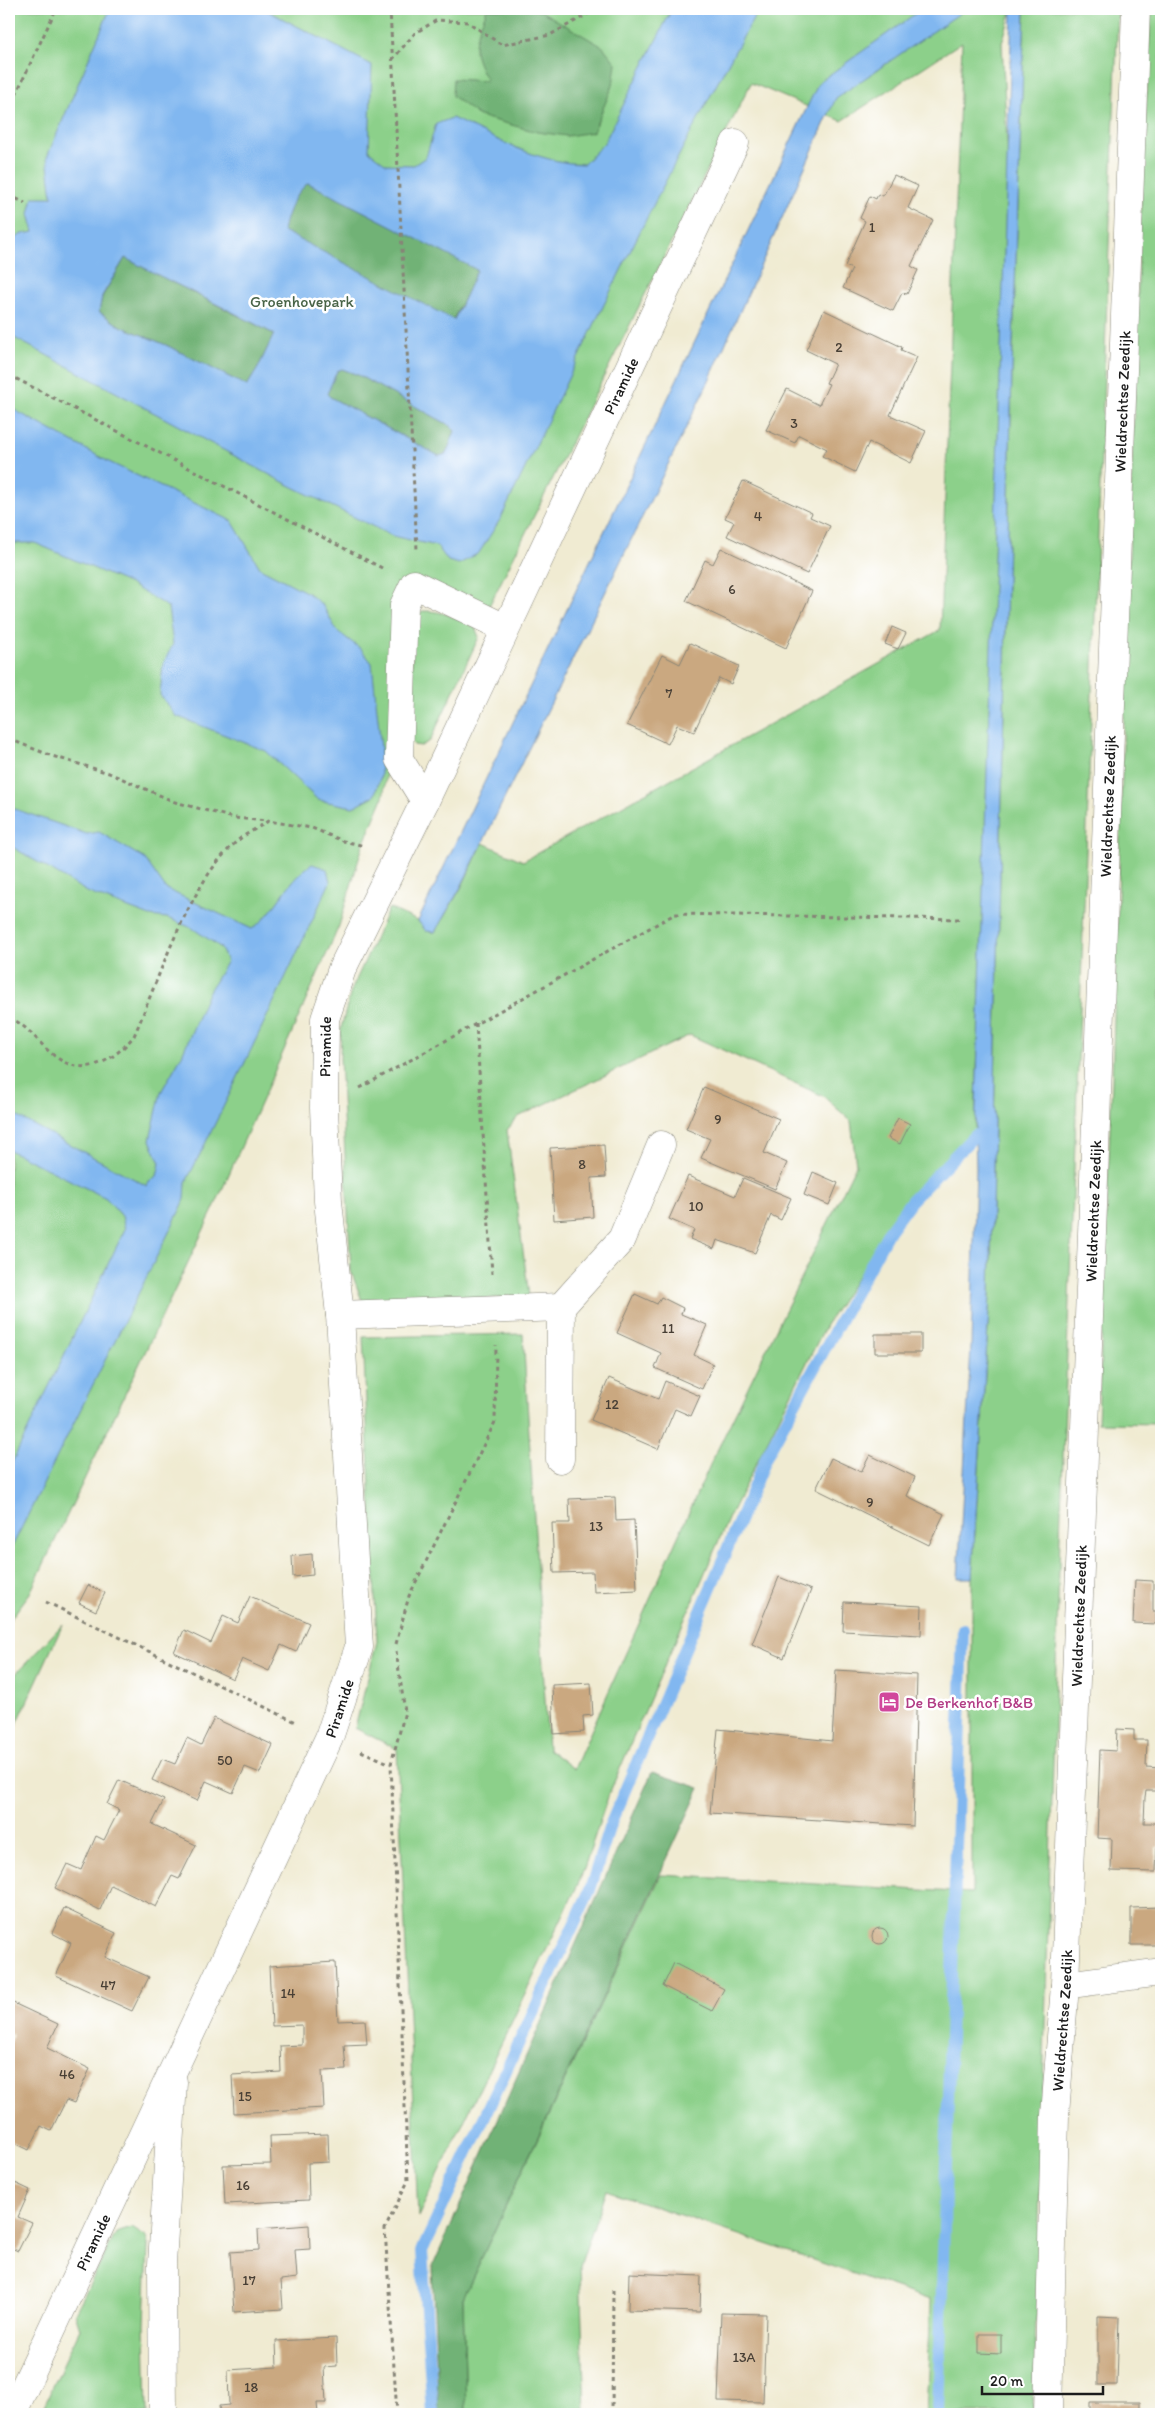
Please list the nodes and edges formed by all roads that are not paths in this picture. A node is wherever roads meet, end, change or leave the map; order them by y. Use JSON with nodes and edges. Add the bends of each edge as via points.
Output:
{"nodes":[{"id":1,"x":1136,"y":9,"type":"edge"},
{"id":2,"x":736,"y":143,"type":"dead end"},
{"id":3,"x":505,"y":628,"type":"junction"},
{"id":4,"x":424,"y":800,"type":"junction"},
{"id":5,"x":661,"y":1145,"type":"dead end"},
{"id":6,"x":561,"y":1307,"type":"junction"},
{"id":7,"x":340,"y":1315,"type":"junction"},
{"id":8,"x":560,"y":1459,"type":"dead end"},
{"id":9,"x":1161,"y":1972,"type":"edge"},
{"id":10,"x":1065,"y":1985,"type":"junction"},
{"id":11,"x":174,"y":2070,"type":"junction"},
{"id":12,"x":12,"y":2414,"type":"edge"},
{"id":13,"x":162,"y":2414,"type":"edge"},
{"id":14,"x":1048,"y":2414,"type":"edge"}],
"edges":[{"from":1,"to":10,"type":"street","name":"Wieldrechtse Zeedijk"},
{"from":2,"to":3,"type":"street","name":"Piramide"},
{"from":3,"to":4,"type":"street","name":"Piramide"},
{"from":3,"to":4,"type":"street","via":[[414,584],[404,605],[398,759]]},
{"from":4,"to":7,"type":"street","name":"Piramide","via":[[342,969],[325,1019],[328,1201]]},
{"from":5,"to":6,"type":"street","via":[[622,1239]]},
{"from":6,"to":7,"type":"street"},
{"from":6,"to":8,"type":"street"},
{"from":7,"to":11,"type":"street","name":"Piramide","via":[[359,1647],[329,1738]]},
{"from":9,"to":10,"type":"street"},
{"from":10,"to":14,"type":"street","name":"Wieldrechtse Zeedijk","via":[[1055,2115]]},
{"from":11,"to":12,"type":"street","name":"Piramide"},
{"from":11,"to":13,"type":"street","name":"Piramide","via":[[162,2264]]}]}
